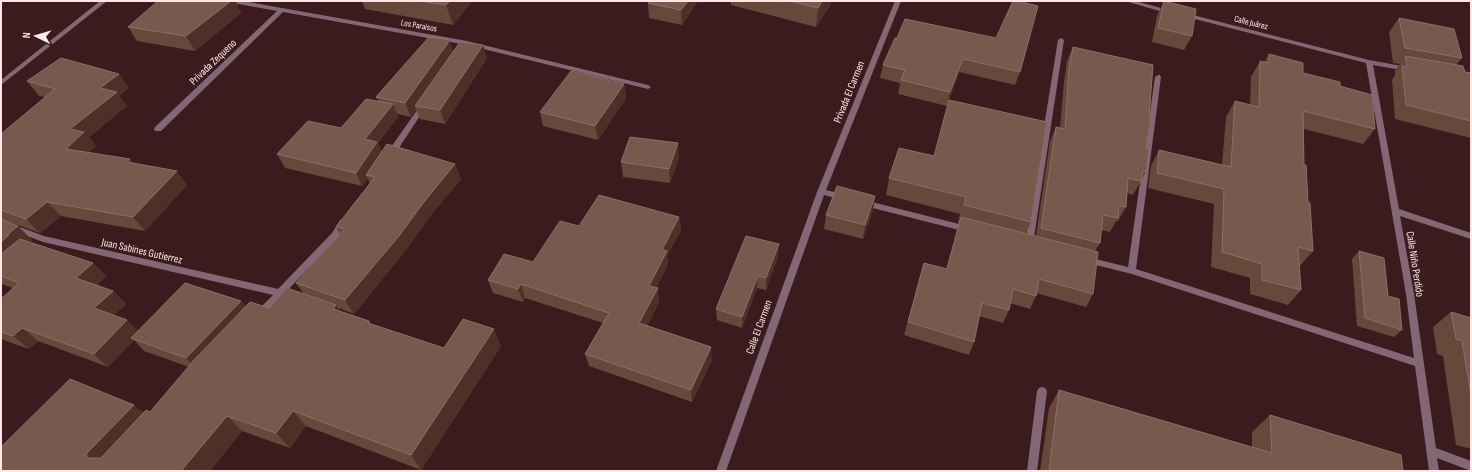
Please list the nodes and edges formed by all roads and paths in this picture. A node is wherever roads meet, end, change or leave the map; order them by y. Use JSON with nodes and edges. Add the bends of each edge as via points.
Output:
{"nodes":[{"id":1,"x":104,"y":1,"type":"edge"},
{"id":2,"x":233,"y":1,"type":"edge"},
{"id":3,"x":898,"y":1,"type":"edge"},
{"id":4,"x":1128,"y":1,"type":"edge"},
{"id":5,"x":281,"y":10,"type":"junction"},
{"id":6,"x":1061,"y":40,"type":"dead end"},
{"id":7,"x":1369,"y":62,"type":"junction"},
{"id":8,"x":1416,"y":70,"type":"edge"},
{"id":9,"x":1158,"y":77,"type":"dead end"},
{"id":10,"x":1,"y":84,"type":"edge"},
{"id":11,"x":648,"y":87,"type":"dead end"},
{"id":12,"x":429,"y":97,"type":"edge"},
{"id":13,"x":158,"y":129,"type":"dead end"},
{"id":14,"x":388,"y":159,"type":"edge"},
{"id":15,"x":821,"y":192,"type":"junction"},
{"id":16,"x":1395,"y":211,"type":"junction"},
{"id":17,"x":348,"y":216,"type":"edge"},
{"id":18,"x":1,"y":223,"type":"edge"},
{"id":19,"x":975,"y":231,"type":"edge"},
{"id":20,"x":1471,"y":236,"type":"edge"},
{"id":21,"x":1029,"y":244,"type":"edge"},
{"id":22,"x":1081,"y":258,"type":"edge"},
{"id":23,"x":1132,"y":272,"type":"junction"},
{"id":24,"x":280,"y":293,"type":"junction"},
{"id":25,"x":295,"y":299,"type":"edge"},
{"id":26,"x":253,"y":322,"type":"edge"},
{"id":27,"x":1418,"y":363,"type":"junction"},
{"id":28,"x":1042,"y":391,"type":"dead end"},
{"id":29,"x":1431,"y":451,"type":"junction"},
{"id":30,"x":1471,"y":466,"type":"edge"},
{"id":31,"x":721,"y":471,"type":"edge"},
{"id":32,"x":1032,"y":471,"type":"edge"},
{"id":33,"x":1434,"y":471,"type":"edge"}],
"edges":[{"from":1,"to":10,"type":"street"},
{"from":2,"to":5,"type":"street","name":"Los Paraisos"},
{"from":3,"to":15,"type":"street","name":"Privada El Carmen"},
{"from":4,"to":7,"type":"street","name":"Calle Juárez"},
{"from":5,"to":11,"type":"street","name":"Los Paraisos","via":[[465,46]]},
{"from":5,"to":13,"type":"street","name":"Privada Zequeno"},
{"from":6,"to":21,"type":"street"},
{"from":7,"to":8,"type":"street","name":"Calle Juárez"},
{"from":7,"to":16,"type":"street","name":"Calle Niño Perdido"},
{"from":9,"to":23,"type":"street"},
{"from":12,"to":14,"type":"street"},
{"from":15,"to":19,"type":"street"},
{"from":15,"to":31,"type":"street","name":"Calle El Carmen"},
{"from":16,"to":20,"type":"street"},
{"from":16,"to":27,"type":"street","name":"Calle Niño Perdido","via":[[1410,294]]},
{"from":17,"to":24,"type":"street","via":[[335,235]]},
{"from":18,"to":24,"type":"street","name":"Juan Sabines Gutierrez","via":[[40,242]]},
{"from":22,"to":23,"type":"street"},
{"from":23,"to":27,"type":"street"},
{"from":24,"to":25,"type":"street","name":"Juan Sabines Gutierrez"},
{"from":24,"to":26,"type":"street"},
{"from":27,"to":29,"type":"street","name":"Calle Niño Perdido"},
{"from":28,"to":32,"type":"street"},
{"from":29,"to":30,"type":"street"},
{"from":29,"to":33,"type":"street","name":"Calle Niño Perdido"}]}
